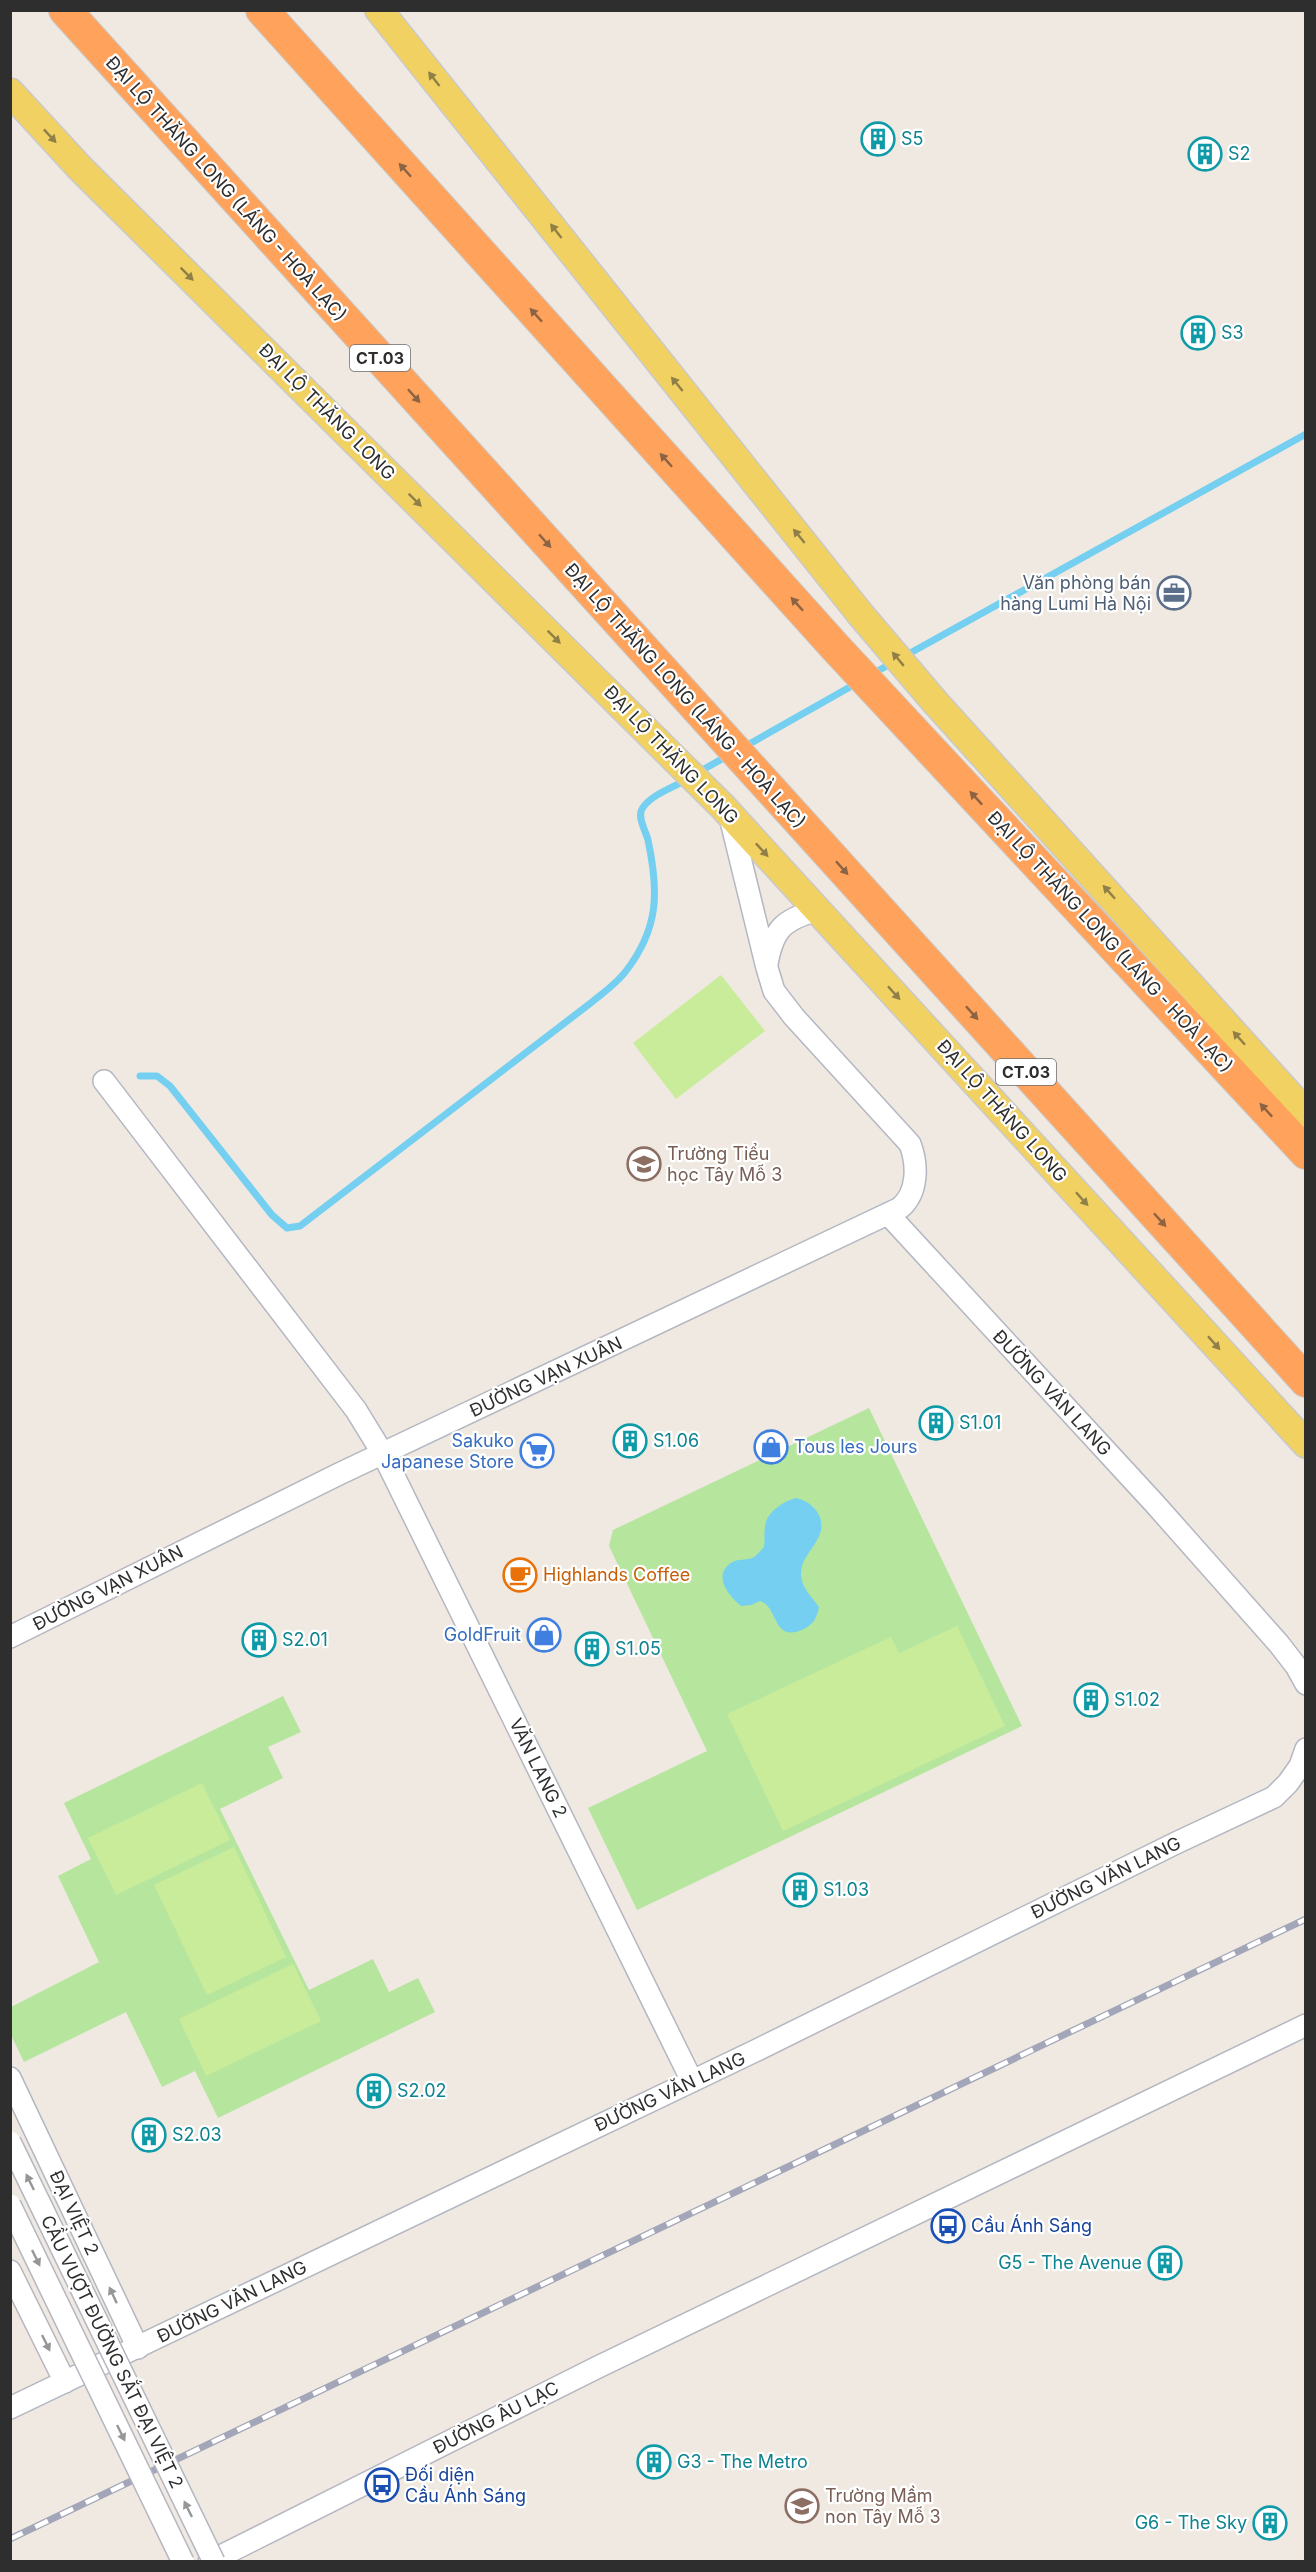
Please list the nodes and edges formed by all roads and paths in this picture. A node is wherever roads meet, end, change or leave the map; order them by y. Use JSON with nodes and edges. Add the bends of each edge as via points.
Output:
{"nodes":[{"id":1,"x":65,"y":10,"type":"edge"},
{"id":2,"x":262,"y":10,"type":"edge"},
{"id":3,"x":380,"y":10,"type":"edge"},
{"id":4,"x":10,"y":93,"type":"edge"},
{"id":5,"x":726,"y":810,"type":"junction"},
{"id":6,"x":818,"y":910,"type":"junction"},
{"id":7,"x":766,"y":968,"type":"junction"},
{"id":8,"x":104,"y":1081,"type":"dead end"},
{"id":9,"x":1305,"y":1113,"type":"edge"},
{"id":10,"x":1305,"y":1153,"type":"edge"},
{"id":11,"x":888,"y":1214,"type":"junction"},
{"id":12,"x":1305,"y":1381,"type":"edge"},
{"id":13,"x":1305,"y":1444,"type":"edge"},
{"id":14,"x":383,"y":1454,"type":"junction"},
{"id":15,"x":10,"y":1636,"type":"edge"},
{"id":16,"x":1305,"y":1684,"type":"edge"},
{"id":17,"x":1305,"y":1749,"type":"edge"},
{"id":18,"x":1305,"y":2025,"type":"edge"},
{"id":19,"x":10,"y":2078,"type":"edge"},
{"id":20,"x":692,"y":2081,"type":"junction"},
{"id":21,"x":10,"y":2142,"type":"edge"},
{"id":22,"x":10,"y":2205,"type":"edge"},
{"id":23,"x":10,"y":2271,"type":"edge"},
{"id":24,"x":138,"y":2348,"type":"junction"},
{"id":25,"x":65,"y":2382,"type":"junction"},
{"id":26,"x":10,"y":2408,"type":"edge"},
{"id":27,"x":249,"y":2553,"type":"edge"},
{"id":28,"x":183,"y":2562,"type":"edge"},
{"id":29,"x":209,"y":2562,"type":"edge"},
{"id":30,"x":214,"y":2562,"type":"edge"}],
"edges":[{"from":1,"to":12,"type":"highway","name":"ĐẠI LỘ THĂNG LONG (LÁNG - HOÀ LẠC)","number":"CT.03","one_way":true},
{"from":10,"to":2,"type":"highway","name":"ĐẠI LỘ THĂNG LONG (LÁNG - HOÀ LẠC)","one_way":true,"via":[[836,648]]},
{"from":9,"to":3,"type":"main road","one_way":true,"via":[[861,615]]},
{"from":4,"to":5,"type":"main road","name":"ĐẠI LỘ THĂNG LONG","one_way":true,"via":[[80,168]]},
{"from":5,"to":6,"type":"main road","name":"ĐẠI LỘ THĂNG LONG","one_way":true},
{"from":5,"to":7,"type":"street"},
{"from":6,"to":7,"type":"street","via":[[783,925],[772,941]]},
{"from":6,"to":13,"type":"main road","name":"ĐẠI LỘ THĂNG LONG","one_way":true},
{"from":7,"to":11,"type":"street","name":"ĐƯỜNG VẠN XUÂN","via":[[774,991],[794,1017],[910,1144],[915,1156],[908,1202]]},
{"from":8,"to":14,"type":"street","name":"VĂN LANG 2","via":[[356,1410]]},
{"from":11,"to":14,"type":"street","name":"ĐƯỜNG VẠN XUÂN"},
{"from":11,"to":16,"type":"street","name":"ĐƯỜNG VĂN LANG","via":[[1271,1635]]},
{"from":14,"to":15,"type":"street","name":"ĐƯỜNG VẠN XUÂN"},
{"from":14,"to":20,"type":"street","name":"VĂN LANG 2"},
{"from":17,"to":20,"type":"street","name":"ĐƯỜNG VĂN LANG","via":[[1300,1766],[1274,1797]]},
{"from":18,"to":27,"type":"street","name":"ĐƯỜNG ÂU LẠC","via":[[598,2367]]},
{"from":24,"to":19,"type":"street","name":"ĐẠI VIỆT 2","one_way":true},
{"from":20,"to":24,"type":"street","name":"ĐƯỜNG VĂN LANG"},
{"from":30,"to":21,"type":"street","name":"CẦU VƯỢT ĐƯỜNG SẮT ĐẠI VIỆT 2","one_way":true,"bridge":true},
{"from":22,"to":28,"type":"street","name":"CẦU VƯỢT ĐƯỜNG SẮT ĐẠI VIỆT 2","one_way":true,"bridge":true},
{"from":23,"to":25,"type":"street","one_way":true},
{"from":24,"to":25,"type":"street","name":"ĐƯỜNG VĂN LANG"},
{"from":25,"to":26,"type":"street","name":"ĐƯỜNG VĂN LANG"},
{"from":27,"to":29,"type":"street","name":"ĐƯỜNG ÂU LẠC"}]}
